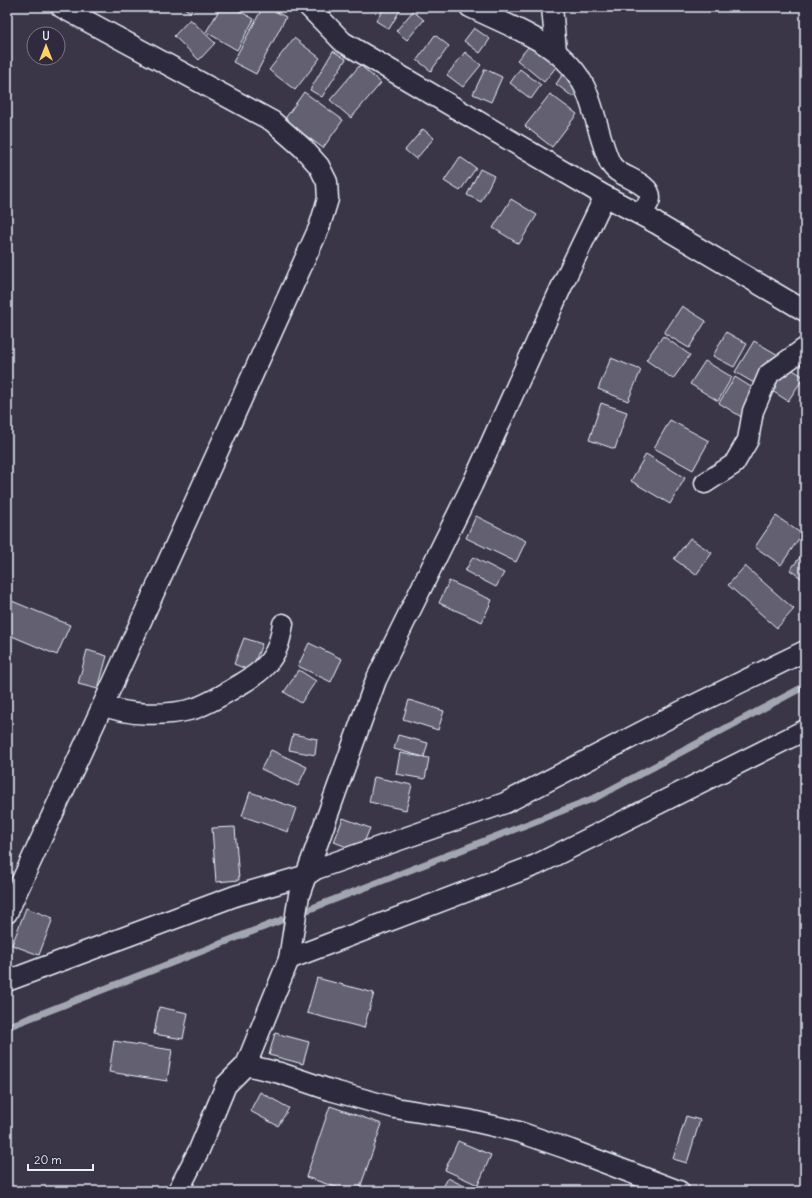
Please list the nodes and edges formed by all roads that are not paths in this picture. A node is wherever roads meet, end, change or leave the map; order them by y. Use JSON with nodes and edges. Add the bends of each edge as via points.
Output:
{"nodes":[{"id":1,"x":61,"y":7,"type":"edge"},
{"id":2,"x":309,"y":7,"type":"edge"},
{"id":3,"x":470,"y":7,"type":"edge"},
{"id":4,"x":552,"y":7,"type":"edge"},
{"id":5,"x":556,"y":51,"type":"junction"},
{"id":6,"x":605,"y":196,"type":"junction"},
{"id":7,"x":654,"y":222,"type":"junction"},
{"id":8,"x":805,"y":311,"type":"edge"},
{"id":9,"x":805,"y":348,"type":"edge"},
{"id":10,"x":705,"y":483,"type":"dead end"},
{"id":11,"x":283,"y":624,"type":"dead end"},
{"id":12,"x":805,"y":651,"type":"edge"},
{"id":13,"x":103,"y":705,"type":"junction"},
{"id":14,"x":805,"y":730,"type":"edge"},
{"id":15,"x":307,"y":875,"type":"junction"},
{"id":16,"x":7,"y":914,"type":"edge"},
{"id":17,"x":290,"y":954,"type":"junction"},
{"id":18,"x":7,"y":981,"type":"edge"},
{"id":19,"x":246,"y":1065,"type":"junction"},
{"id":20,"x":178,"y":1191,"type":"edge"},
{"id":21,"x":679,"y":1191,"type":"edge"}],
"edges":[{"from":1,"to":13,"type":"street","via":[[272,120],[319,166],[327,182],[328,199],[319,228]]},
{"from":2,"to":6,"type":"street","via":[[343,42]]},
{"from":3,"to":5,"type":"street"},
{"from":4,"to":5,"type":"street"},
{"from":5,"to":7,"type":"street","via":[[568,63],[584,87],[610,163],[617,171],[641,184],[648,191],[649,202],[642,212]]},
{"from":6,"to":7,"type":"street"},
{"from":6,"to":15,"type":"street","via":[[564,279],[472,485],[376,680]]},
{"from":7,"to":8,"type":"street"},
{"from":9,"to":10,"type":"street","via":[[769,374],[753,411],[748,440],[734,464]]},
{"from":11,"to":13,"type":"street","via":[[279,646],[266,666],[248,680],[194,709],[154,714],[111,709]]},
{"from":12,"to":15,"type":"street","via":[[688,708],[505,803],[316,869]]},
{"from":13,"to":16,"type":"street"},
{"from":14,"to":17,"type":"street","via":[[536,865]]},
{"from":15,"to":17,"type":"street","via":[[299,895]]},
{"from":15,"to":18,"type":"street","via":[[235,896]]},
{"from":17,"to":19,"type":"street"},
{"from":19,"to":20,"type":"street","via":[[226,1085],[199,1150]]},
{"from":19,"to":21,"type":"street","via":[[395,1108],[468,1120],[519,1132]]}]}
